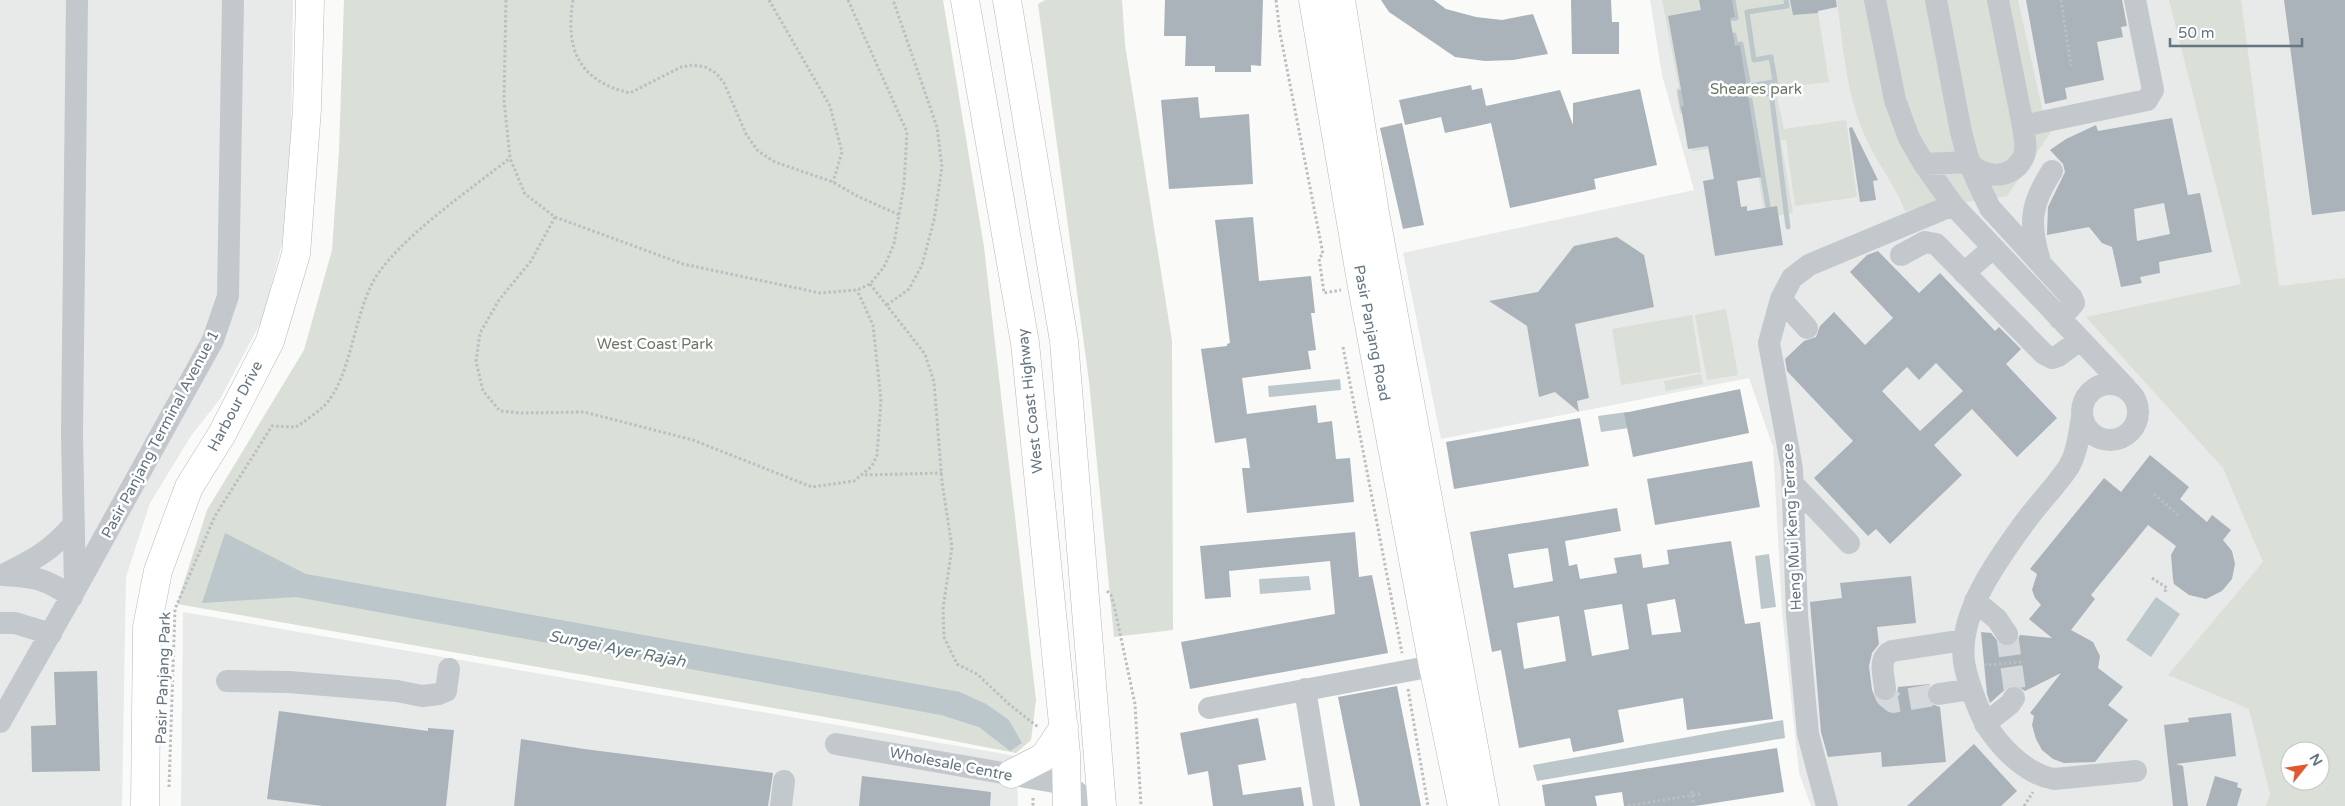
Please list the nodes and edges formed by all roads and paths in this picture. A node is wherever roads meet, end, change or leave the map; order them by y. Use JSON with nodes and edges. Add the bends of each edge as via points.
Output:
{"nodes":[{"id":1,"x":77,"y":0,"type":"edge"},
{"id":2,"x":233,"y":0,"type":"edge"},
{"id":3,"x":310,"y":0,"type":"edge"},
{"id":4,"x":506,"y":0,"type":"edge"},
{"id":5,"x":573,"y":0,"type":"edge"},
{"id":6,"x":769,"y":0,"type":"edge"},
{"id":7,"x":848,"y":0,"type":"edge"},
{"id":8,"x":894,"y":0,"type":"edge"},
{"id":9,"x":965,"y":0,"type":"edge"},
{"id":10,"x":1007,"y":0,"type":"edge"},
{"id":11,"x":1276,"y":0,"type":"edge"},
{"id":12,"x":1313,"y":0,"type":"edge"},
{"id":13,"x":1341,"y":0,"type":"edge"},
{"id":14,"x":1875,"y":0,"type":"edge"},
{"id":15,"x":1936,"y":0,"type":"edge"},
{"id":16,"x":1998,"y":0,"type":"edge"},
{"id":17,"x":2062,"y":0,"type":"edge"},
{"id":18,"x":2135,"y":0,"type":"edge"},
{"id":19,"x":2071,"y":66,"type":"dead end"},
{"id":20,"x":2023,"y":126,"type":"junction"},
{"id":21,"x":510,"y":158,"type":"junction"},
{"id":22,"x":1969,"y":162,"type":"junction"},
{"id":23,"x":1924,"y":164,"type":"junction"},
{"id":24,"x":2052,"y":171,"type":"dead end"},
{"id":25,"x":833,"y":182,"type":"junction"},
{"id":26,"x":1953,"y":205,"type":"junction"},
{"id":27,"x":900,"y":216,"type":"junction"},
{"id":28,"x":555,"y":217,"type":"junction"},
{"id":29,"x":1993,"y":248,"type":"junction"},
{"id":30,"x":1901,"y":255,"type":"dead end"},
{"id":31,"x":2042,"y":264,"type":"junction"},
{"id":32,"x":1964,"y":273,"type":"junction"},
{"id":33,"x":870,"y":284,"type":"junction"},
{"id":34,"x":1389,"y":286,"type":"junction"},
{"id":35,"x":1362,"y":287,"type":"junction"},
{"id":36,"x":857,"y":290,"type":"junction"},
{"id":37,"x":1781,"y":299,"type":"junction"},
{"id":38,"x":887,"y":305,"type":"junction"},
{"id":39,"x":2060,"y":319,"type":"junction"},
{"id":40,"x":1807,"y":328,"type":"dead end"},
{"id":41,"x":1343,"y":347,"type":"dead end"},
{"id":42,"x":2086,"y":347,"type":"junction"},
{"id":43,"x":2126,"y":388,"type":"junction"},
{"id":44,"x":2089,"y":393,"type":"junction"},
{"id":45,"x":2082,"y":417,"type":"junction"},
{"id":46,"x":2110,"y":441,"type":"junction"},
{"id":47,"x":2068,"y":467,"type":"junction"},
{"id":48,"x":942,"y":473,"type":"junction"},
{"id":49,"x":864,"y":475,"type":"junction"},
{"id":50,"x":1792,"y":484,"type":"junction"},
{"id":51,"x":2154,"y":494,"type":"dead end"},
{"id":52,"x":2178,"y":515,"type":"dead end"},
{"id":53,"x":74,"y":524,"type":"junction"},
{"id":54,"x":1849,"y":543,"type":"dead end"},
{"id":55,"x":2,"y":575,"type":"edge"},
{"id":56,"x":2152,"y":578,"type":"dead end"},
{"id":57,"x":2164,"y":592,"type":"dead end"},
{"id":58,"x":74,"y":594,"type":"junction"},
{"id":59,"x":1086,"y":594,"type":"junction"},
{"id":60,"x":1975,"y":601,"type":"junction"},
{"id":61,"x":0,"y":623,"type":"edge"},
{"id":62,"x":51,"y":634,"type":"junction"},
{"id":63,"x":2007,"y":634,"type":"tunnel mouth"},
{"id":64,"x":1964,"y":640,"type":"junction"},
{"id":65,"x":1460,"y":662,"type":"junction"},
{"id":66,"x":2022,"y":662,"type":"dead end"},
{"id":67,"x":1984,"y":665,"type":"dead end"},
{"id":68,"x":1433,"y":666,"type":"junction"},
{"id":69,"x":449,"y":669,"type":"dead end"},
{"id":70,"x":1405,"y":670,"type":"junction"},
{"id":71,"x":228,"y":681,"type":"dead end"},
{"id":72,"x":1886,"y":688,"type":"dead end"},
{"id":73,"x":1305,"y":689,"type":"junction"},
{"id":74,"x":1971,"y":689,"type":"junction"},
{"id":75,"x":1939,"y":694,"type":"tunnel mouth"},
{"id":76,"x":2014,"y":698,"type":"dead end"},
{"id":77,"x":1209,"y":708,"type":"dead end"},
{"id":78,"x":0,"y":722,"type":"edge"},
{"id":79,"x":1985,"y":724,"type":"junction"},
{"id":80,"x":1051,"y":727,"type":"junction"},
{"id":81,"x":836,"y":744,"type":"dead end"},
{"id":82,"x":2136,"y":771,"type":"dead end"},
{"id":83,"x":1011,"y":774,"type":"junction"},
{"id":84,"x":784,"y":782,"type":"dead end"},
{"id":85,"x":1692,"y":793,"type":"junction"},
{"id":86,"x":1702,"y":794,"type":"dead end"},
{"id":87,"x":1067,"y":795,"type":"edge"},
{"id":88,"x":157,"y":801,"type":"edge"},
{"id":89,"x":781,"y":806,"type":"edge"},
{"id":90,"x":1095,"y":806,"type":"edge"},
{"id":91,"x":1102,"y":806,"type":"edge"},
{"id":92,"x":1120,"y":806,"type":"edge"},
{"id":93,"x":1324,"y":806,"type":"edge"},
{"id":94,"x":1428,"y":806,"type":"edge"},
{"id":95,"x":1462,"y":806,"type":"edge"},
{"id":96,"x":1485,"y":806,"type":"edge"},
{"id":97,"x":1628,"y":806,"type":"edge"},
{"id":98,"x":1694,"y":806,"type":"edge"},
{"id":99,"x":1827,"y":806,"type":"edge"}],
"edges":[{"from":1,"to":53,"type":"street","via":[[72,434]]},
{"from":2,"to":58,"type":"street","name":"Pasir Panjang Terminal Avenue 1","via":[[228,296],[213,340]]},
{"from":3,"to":88,"type":"main road","name":"Harbour Drive","via":[[307,109],[296,254],[270,341],[222,434],[189,487],[158,571],[147,627]]},
{"from":4,"to":21,"type":"path","via":[[504,100]]},
{"from":5,"to":25,"type":"path","via":[[570,20],[574,53],[597,80],[613,89],[630,93],[681,67],[705,67],[724,82],[746,134],[758,151],[774,162]]},
{"from":6,"to":25,"type":"path","via":[[830,106],[842,152]]},
{"from":7,"to":27,"type":"path","via":[[907,132]]},
{"from":8,"to":38,"type":"path","via":[[937,126],[942,167],[934,220],[922,265],[909,290]]},
{"from":9,"to":80,"type":"main road","name":"West Coast Highway","via":[[1025,343]]},
{"from":10,"to":59,"type":"main road","via":[[1064,341]]},
{"from":11,"to":35,"type":"path","via":[[1323,254],[1319,258],[1324,293]]},
{"from":12,"to":35,"type":"main road","name":"Pasir Panjang Road"},
{"from":13,"to":34,"type":"main road","name":"Pasir Panjang Road"},
{"from":14,"to":23,"type":"street","via":[[1895,100],[1909,138]]},
{"from":15,"to":22,"type":"street"},
{"from":16,"to":20,"type":"street"},
{"from":17,"to":19,"type":"path"},
{"from":18,"to":20,"type":"street","via":[[2153,90],[2151,96],[2147,100]]},
{"from":20,"to":22,"type":"street","via":[[2023,158],[2011,171],[1998,175],[1984,174]]},
{"from":21,"to":28,"type":"path","via":[[525,194]]},
{"from":21,"to":88,"type":"path","name":"Pasir Panjang Park","via":[[395,254],[374,280],[360,313],[343,377],[324,406],[296,427],[272,426],[215,516],[176,609]]},
{"from":22,"to":23,"type":"street"},
{"from":22,"to":31,"type":"street","via":[[1990,208]]},
{"from":23,"to":26,"type":"street"},
{"from":24,"to":31,"type":"street","via":[[2039,191],[2032,214],[2032,238]]},
{"from":25,"to":27,"type":"path","via":[[859,198]]},
{"from":26,"to":29,"type":"street"},
{"from":26,"to":37,"type":"street","name":"Heng Mui Keng Terrace","via":[[1809,265],[1792,278]]},
{"from":27,"to":33,"type":"path","via":[[894,244],[884,267]]},
{"from":28,"to":36,"type":"path","via":[[683,264],[820,293]]},
{"from":28,"to":49,"type":"path","via":[[531,261],[499,300],[480,333],[476,361],[483,391],[500,411],[584,412],[692,440],[812,487],[854,481]]},
{"from":29,"to":32,"type":"street"},
{"from":29,"to":39,"type":"street"},
{"from":30,"to":32,"type":"street","via":[[1930,242],[1936,244]]},
{"from":31,"to":39,"type":"street","via":[[2074,303]]},
{"from":32,"to":42,"type":"street","via":[[2044,354],[2052,358]]},
{"from":33,"to":36,"type":"path"},
{"from":33,"to":38,"type":"path"},
{"from":34,"to":35,"type":"street"},
{"from":34,"to":65,"type":"main road","name":"Pasir Panjang Road"},
{"from":35,"to":68,"type":"main road","name":"Pasir Panjang Road"},
{"from":36,"to":49,"type":"path","via":[[874,325],[881,400],[877,455]]},
{"from":37,"to":40,"type":"street"},
{"from":37,"to":50,"type":"street","name":"Heng Mui Keng Terrace","via":[[1768,343],[1783,415]]},
{"from":38,"to":48,"type":"path","via":[[925,354],[934,382]]},
{"from":39,"to":42,"type":"street"},
{"from":41,"to":70,"type":"path"},
{"from":42,"to":43,"type":"street"},
{"from":42,"to":44,"type":"street","via":[[2093,371]]},
{"from":43,"to":44,"type":"street","via":[[2114,384],[2100,385]]},
{"from":43,"to":46,"type":"street","via":[[2136,400],[2139,414],[2134,428],[2124,438]]},
{"from":44,"to":45,"type":"street","via":[[2082,408]]},
{"from":45,"to":46,"type":"street","via":[[2087,429],[2097,438]]},
{"from":45,"to":47,"type":"street","via":[[2078,441]]},
{"from":46,"to":47,"type":"street"},
{"from":47,"to":60,"type":"street","via":[[2025,522]]},
{"from":48,"to":49,"type":"path"},
{"from":48,"to":80,"type":"path","via":[[952,547],[944,637],[957,664],[977,674],[1010,705]]},
{"from":50,"to":54,"type":"street"},
{"from":50,"to":99,"type":"street","name":"Heng Mui Keng Terrace","via":[[1797,615],[1808,734]]},
{"from":51,"to":52,"type":"path"},
{"from":53,"to":55,"type":"street","via":[[39,557]]},
{"from":53,"to":58,"type":"street"},
{"from":55,"to":58,"type":"street","via":[[36,578]]},
{"from":56,"to":57,"type":"path","via":[[2167,588]]},
{"from":58,"to":62,"type":"street","name":"Pasir Panjang Terminal Avenue 1"},
{"from":59,"to":91,"type":"main road"},
{"from":59,"to":92,"type":"main road","via":[[1112,683]]},
{"from":60,"to":63,"type":"street","via":[[1997,619]]},
{"from":60,"to":64,"type":"street"},
{"from":61,"to":62,"type":"street","via":[[15,623]]},
{"from":62,"to":78,"type":"street","name":"Pasir Panjang Terminal Avenue 1"},
{"from":64,"to":72,"type":"street","via":[[1886,654],[1882,660]]},
{"from":64,"to":74,"type":"street","via":[[1964,662]]},
{"from":65,"to":68,"type":"street"},
{"from":65,"to":96,"type":"main road","name":"Pasir Panjang Road"},
{"from":66,"to":67,"type":"path"},
{"from":68,"to":70,"type":"street"},
{"from":68,"to":95,"type":"main road","name":"Pasir Panjang Road"},
{"from":69,"to":71,"type":"street","via":[[446,691],[422,696],[289,682]]},
{"from":70,"to":73,"type":"street"},
{"from":70,"to":94,"type":"path"},
{"from":73,"to":77,"type":"street"},
{"from":73,"to":93,"type":"street"},
{"from":74,"to":75,"type":"street"},
{"from":74,"to":79,"type":"street"},
{"from":76,"to":79,"type":"street"},
{"from":79,"to":82,"type":"street","via":[[2017,760],[2043,777],[2054,779]]},
{"from":80,"to":83,"type":"main road","via":[[1044,757]]},
{"from":80,"to":87,"type":"main road","name":"West Coast Highway"},
{"from":81,"to":83,"type":"street","name":"Wholesale Centre"},
{"from":83,"to":87,"type":"street","name":"Wholesale Centre"},
{"from":84,"to":89,"type":"street"},
{"from":85,"to":86,"type":"path"},
{"from":85,"to":97,"type":"path"},
{"from":85,"to":98,"type":"path"},
{"from":87,"to":90,"type":"street"}]}
